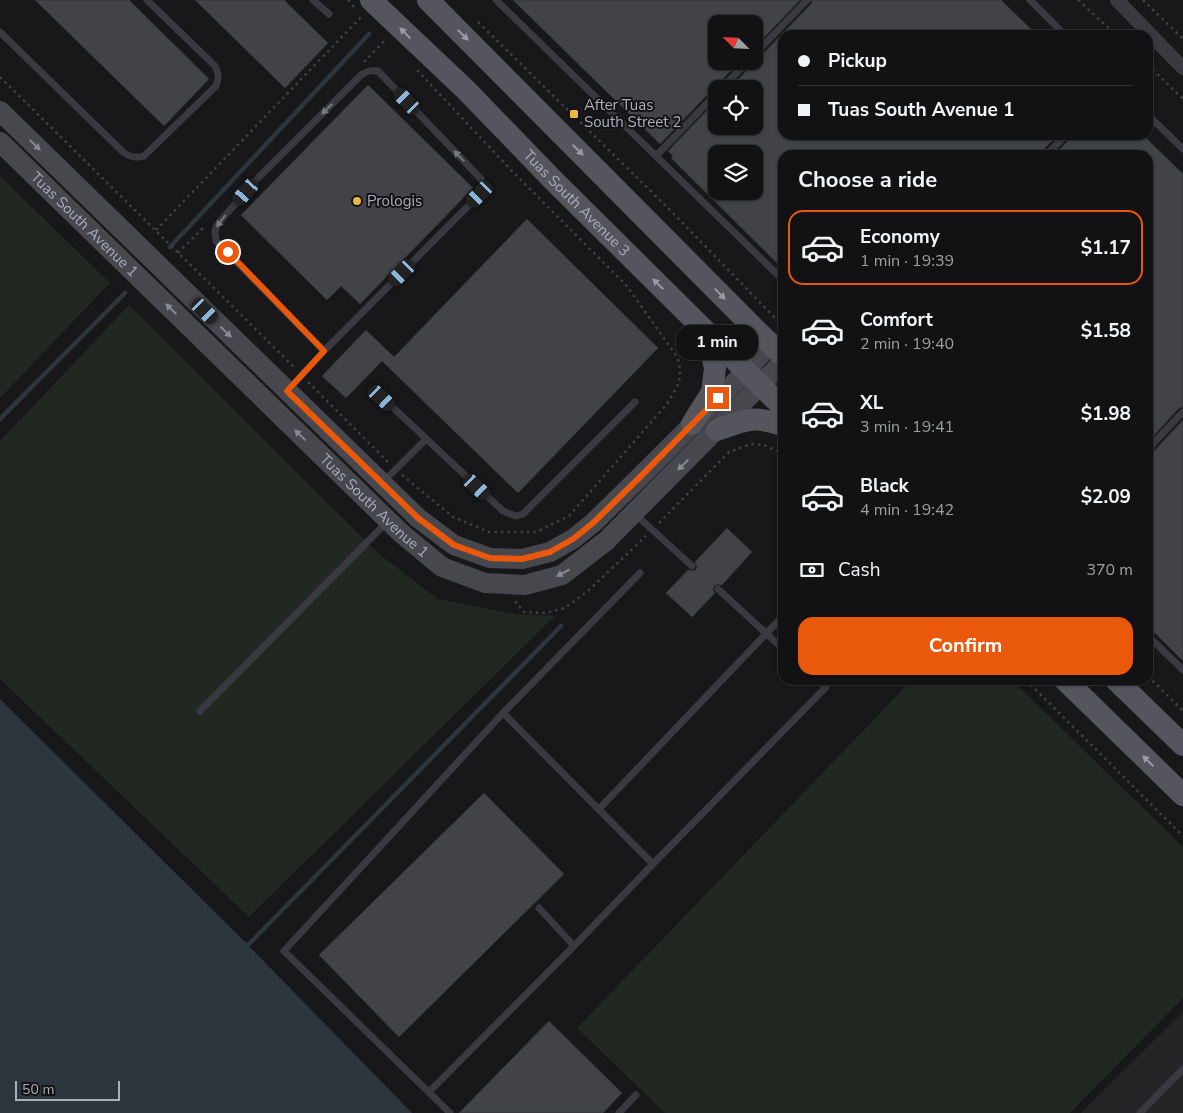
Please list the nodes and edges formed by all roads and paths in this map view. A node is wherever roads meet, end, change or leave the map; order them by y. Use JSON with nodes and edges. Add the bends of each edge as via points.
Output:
{"nodes":[{"id":1,"x":147,"y":0,"type":"edge"},
{"id":2,"x":313,"y":0,"type":"edge"},
{"id":3,"x":428,"y":0,"type":"edge"},
{"id":4,"x":496,"y":0,"type":"edge"},
{"id":5,"x":807,"y":0,"type":"edge"},
{"id":6,"x":1030,"y":0,"type":"edge"},
{"id":7,"x":1078,"y":0,"type":"edge"},
{"id":8,"x":1117,"y":0,"type":"edge"},
{"id":9,"x":1143,"y":0,"type":"edge"},
{"id":10,"x":370,"y":11,"type":"edge"},
{"id":11,"x":329,"y":14,"type":"dead end"},
{"id":12,"x":477,"y":22,"type":"dead end"},
{"id":13,"x":778,"y":30,"type":"edge"},
{"id":14,"x":778,"y":30,"type":"edge"},
{"id":15,"x":1060,"y":30,"type":"edge"},
{"id":16,"x":1111,"y":30,"type":"edge"},
{"id":17,"x":1146,"y":30,"type":"edge"},
{"id":18,"x":0,"y":32,"type":"edge"},
{"id":19,"x":1153,"y":37,"type":"edge"},
{"id":20,"x":386,"y":39,"type":"dead end"},
{"id":21,"x":1183,"y":39,"type":"edge"},
{"id":22,"x":391,"y":44,"type":"dead end"},
{"id":23,"x":763,"y":46,"type":"edge"},
{"id":24,"x":414,"y":67,"type":"dead end"},
{"id":25,"x":1183,"y":68,"type":"edge"},
{"id":26,"x":739,"y":70,"type":"edge"},
{"id":27,"x":1153,"y":70,"type":"edge"},
{"id":28,"x":0,"y":77,"type":"edge"},
{"id":29,"x":730,"y":80,"type":"edge"},
{"id":30,"x":1183,"y":99,"type":"edge"},
{"id":31,"x":708,"y":102,"type":"edge"},
{"id":32,"x":0,"y":111,"type":"edge"},
{"id":33,"x":1153,"y":120,"type":"edge"},
{"id":34,"x":1061,"y":140,"type":"edge"},
{"id":35,"x":0,"y":142,"type":"edge"},
{"id":36,"x":1183,"y":149,"type":"edge"},
{"id":37,"x":1051,"y":150,"type":"edge"},
{"id":38,"x":656,"y":156,"type":"junction"},
{"id":39,"x":156,"y":230,"type":"junction"},
{"id":40,"x":778,"y":275,"type":"edge"},
{"id":41,"x":693,"y":319,"type":"junction"},
{"id":42,"x":778,"y":321,"type":"edge"},
{"id":43,"x":776,"y":349,"type":"edge"},
{"id":44,"x":324,"y":351,"type":"junction"},
{"id":45,"x":778,"y":365,"type":"edge"},
{"id":46,"x":302,"y":376,"type":"junction"},
{"id":47,"x":753,"y":378,"type":"junction"},
{"id":48,"x":287,"y":391,"type":"junction"},
{"id":49,"x":382,"y":398,"type":"dead end"},
{"id":50,"x":635,"y":402,"type":"dead end"},
{"id":51,"x":778,"y":402,"type":"edge"},
{"id":52,"x":1183,"y":412,"type":"edge"},
{"id":53,"x":692,"y":424,"type":"junction"},
{"id":54,"x":778,"y":424,"type":"edge"},
{"id":55,"x":717,"y":430,"type":"junction"},
{"id":56,"x":426,"y":439,"type":"junction"},
{"id":57,"x":751,"y":444,"type":"dead end"},
{"id":58,"x":1153,"y":444,"type":"edge"},
{"id":59,"x":778,"y":451,"type":"edge"},
{"id":60,"x":389,"y":476,"type":"junction"},
{"id":61,"x":634,"y":513,"type":"junction"},
{"id":62,"x":388,"y":521,"type":"junction"},
{"id":63,"x":692,"y":566,"type":"dead end"},
{"id":64,"x":640,"y":574,"type":"dead end"},
{"id":65,"x":718,"y":589,"type":"dead end"},
{"id":66,"x":778,"y":622,"type":"edge"},
{"id":67,"x":767,"y":634,"type":"junction"},
{"id":68,"x":1153,"y":641,"type":"edge"},
{"id":69,"x":778,"y":644,"type":"edge"},
{"id":70,"x":1183,"y":670,"type":"edge"},
{"id":71,"x":1153,"y":681,"type":"edge"},
{"id":72,"x":824,"y":685,"type":"edge"},
{"id":73,"x":1031,"y":685,"type":"edge"},
{"id":74,"x":1070,"y":685,"type":"edge"},
{"id":75,"x":1121,"y":685,"type":"edge"},
{"id":76,"x":200,"y":710,"type":"dead end"},
{"id":77,"x":1183,"y":711,"type":"edge"},
{"id":78,"x":503,"y":713,"type":"junction"},
{"id":79,"x":1183,"y":746,"type":"edge"},
{"id":80,"x":1183,"y":795,"type":"edge"},
{"id":81,"x":599,"y":809,"type":"junction"},
{"id":82,"x":1183,"y":836,"type":"edge"},
{"id":83,"x":653,"y":864,"type":"junction"},
{"id":84,"x":538,"y":908,"type":"dead end"},
{"id":85,"x":574,"y":946,"type":"junction"},
{"id":86,"x":1183,"y":1069,"type":"edge"},
{"id":87,"x":429,"y":1092,"type":"junction"},
{"id":88,"x":636,"y":1095,"type":"dead end"},
{"id":89,"x":450,"y":1113,"type":"edge"},
{"id":90,"x":619,"y":1113,"type":"edge"},
{"id":91,"x":1140,"y":1113,"type":"edge"}],
"edges":[{"from":1,"to":18,"type":"lane","via":[[219,73],[216,86],[139,158],[123,152]]},
{"from":2,"to":11,"type":"lane"},
{"from":3,"to":43,"type":"main road","one_way":true},
{"from":4,"to":38,"type":"lane"},
{"from":5,"to":14,"type":"lane"},
{"from":6,"to":15,"type":"lane"},
{"from":7,"to":16,"type":"path"},
{"from":8,"to":17,"type":"street"},
{"from":9,"to":21,"type":"path"},
{"from":10,"to":39,"type":"path","via":[[362,15]]},
{"from":41,"to":10,"type":"main road","name":"Tuas South Avenue 3","one_way":true,"via":[[466,90]]},
{"from":12,"to":42,"type":"path","via":[[667,207]]},
{"from":13,"to":23,"type":"lane"},
{"from":19,"to":25,"type":"street"},
{"from":20,"to":22,"type":"path"},
{"from":24,"to":60,"type":"path","via":[[626,285],[678,358],[681,373],[667,404],[568,516],[536,532],[489,532],[453,517]]},
{"from":26,"to":29,"type":"lane"},
{"from":27,"to":30,"type":"path"},
{"from":28,"to":39,"type":"path"},
{"from":31,"to":38,"type":"lane"},
{"from":32,"to":48,"type":"main road","name":"Tuas South Avenue 1","one_way":true},
{"from":33,"to":36,"type":"lane"},
{"from":34,"to":37,"type":"lane"},
{"from":62,"to":35,"type":"main road","name":"Tuas South Avenue 1","one_way":true},
{"from":38,"to":40,"type":"lane"},
{"from":39,"to":46,"type":"path"},
{"from":41,"to":47,"type":"main road","name":"Tuas South Avenue 3"},
{"from":41,"to":53,"type":"main road","via":[[706,340],[715,368],[712,392]]},
{"from":43,"to":47,"type":"main road","name":"Tuas South Avenue 1"},
{"from":44,"to":44,"type":"lane","one_way":true,"via":[[480,194],[484,184],[378,71],[367,71],[361,75],[258,178],[216,227],[216,241]]},
{"from":44,"to":46,"type":"lane"},
{"from":45,"to":47,"type":"main road","name":"Tuas South Avenue 1"},
{"from":46,"to":48,"type":"lane"},
{"from":46,"to":60,"type":"path"},
{"from":47,"to":51,"type":"main road","name":"Tuas South Avenue 3"},
{"from":47,"to":53,"type":"main road","name":"Tuas South Avenue 1"},
{"from":47,"to":55,"type":"main road","name":"Tuas South Avenue 1"},
{"from":48,"to":60,"type":"main road","name":"Tuas South Avenue 1"},
{"from":49,"to":56,"type":"lane"},
{"from":50,"to":56,"type":"lane","via":[[523,514],[516,516],[503,511]]},
{"from":52,"to":58,"type":"lane"},
{"from":53,"to":60,"type":"main road","name":"Tuas South Avenue 1","via":[[573,539],[550,552],[522,559],[490,558],[454,545],[418,518]]},
{"from":54,"to":55,"type":"main road","via":[[755,419]]},
{"from":55,"to":61,"type":"main road","name":"Tuas South Avenue 1","one_way":true},
{"from":56,"to":60,"type":"lane"},
{"from":57,"to":59,"type":"path"},
{"from":61,"to":62,"type":"main road","name":"Tuas South Avenue 1","one_way":true,"via":[[606,541],[562,575],[525,585],[485,583],[442,568]]},
{"from":61,"to":63,"type":"lane"},
{"from":62,"to":76,"type":"lane"},
{"from":64,"to":78,"type":"lane"},
{"from":65,"to":67,"type":"lane"},
{"from":66,"to":67,"type":"lane"},
{"from":67,"to":69,"type":"lane"},
{"from":67,"to":81,"type":"lane"},
{"from":68,"to":70,"type":"lane"},
{"from":71,"to":77,"type":"path"},
{"from":72,"to":83,"type":"lane","via":[[826,687]]},
{"from":73,"to":82,"type":"path"},
{"from":80,"to":74,"type":"main road","one_way":true},
{"from":75,"to":79,"type":"main road"},
{"from":78,"to":81,"type":"lane"},
{"from":78,"to":87,"type":"lane","via":[[284,950]]},
{"from":81,"to":83,"type":"lane"},
{"from":83,"to":85,"type":"lane"},
{"from":84,"to":85,"type":"lane"},
{"from":85,"to":87,"type":"lane"},
{"from":86,"to":91,"type":"lane"},
{"from":87,"to":89,"type":"lane"},
{"from":88,"to":90,"type":"lane"}]}
